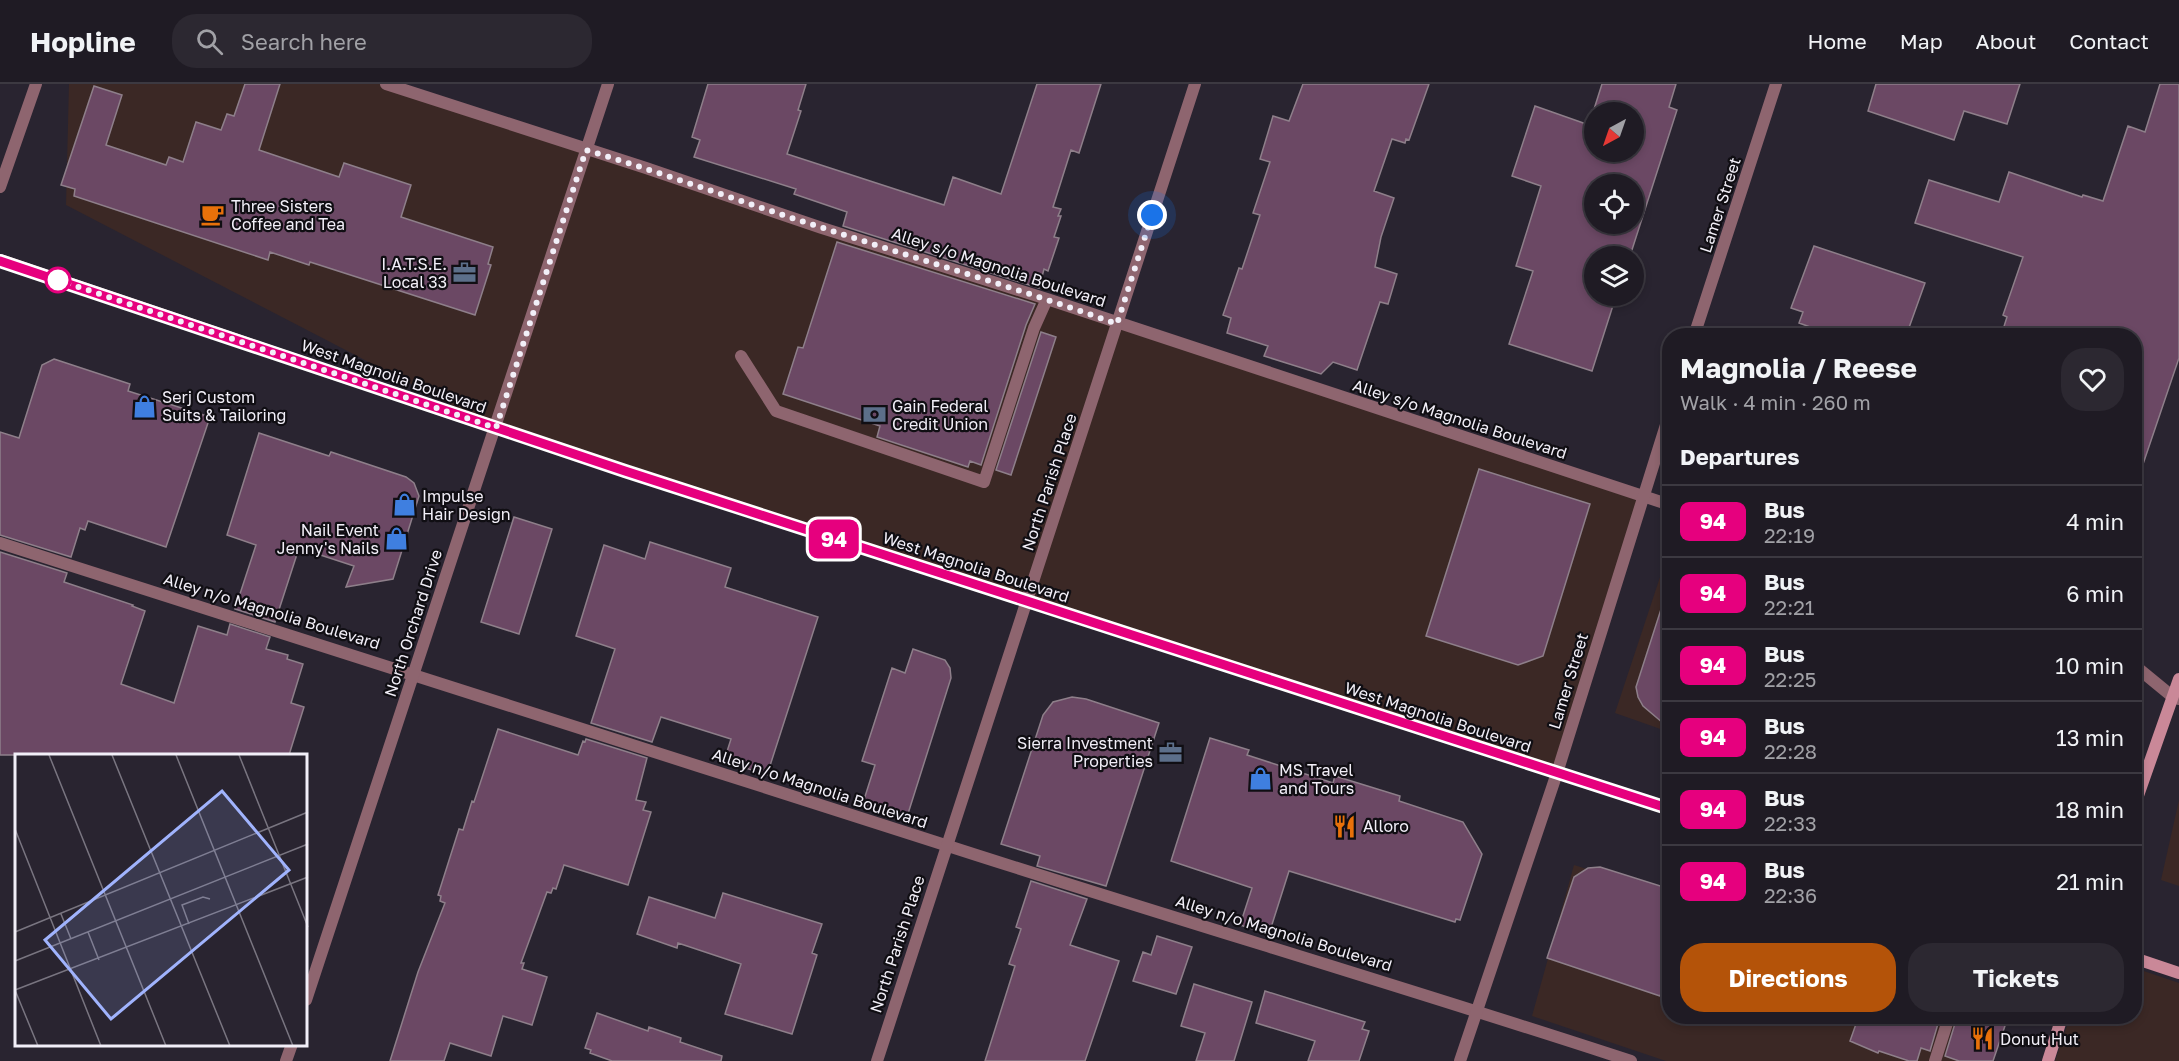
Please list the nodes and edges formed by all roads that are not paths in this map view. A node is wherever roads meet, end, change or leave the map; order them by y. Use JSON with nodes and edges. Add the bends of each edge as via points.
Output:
{"nodes":[{"id":1,"x":36,"y":84,"type":"edge"},
{"id":2,"x":386,"y":84,"type":"edge"},
{"id":3,"x":608,"y":84,"type":"edge"},
{"id":4,"x":1195,"y":84,"type":"edge"},
{"id":5,"x":1776,"y":84,"type":"edge"},
{"id":6,"x":586,"y":150,"type":"junction"},
{"id":7,"x":0,"y":187,"type":"edge"},
{"id":8,"x":0,"y":260,"type":"edge"},
{"id":9,"x":1047,"y":299,"type":"junction"},
{"id":10,"x":1117,"y":324,"type":"junction"},
{"id":11,"x":1697,"y":328,"type":"edge"},
{"id":12,"x":741,"y":356,"type":"dead end"},
{"id":13,"x":496,"y":428,"type":"junction"},
{"id":14,"x":1662,"y":436,"type":"edge"},
{"id":15,"x":1642,"y":496,"type":"junction"},
{"id":16,"x":1662,"y":502,"type":"edge"},
{"id":17,"x":0,"y":543,"type":"edge"},
{"id":18,"x":1027,"y":601,"type":"junction"},
{"id":19,"x":2142,"y":671,"type":"edge"},
{"id":20,"x":414,"y":673,"type":"junction"},
{"id":21,"x":2179,"y":679,"type":"edge"},
{"id":22,"x":2176,"y":698,"type":"edge"},
{"id":23,"x":1557,"y":773,"type":"junction"},
{"id":24,"x":2142,"y":786,"type":"edge"},
{"id":25,"x":1662,"y":806,"type":"edge"},
{"id":26,"x":946,"y":846,"type":"junction"},
{"id":27,"x":2142,"y":960,"type":"edge"},
{"id":28,"x":2179,"y":973,"type":"edge"},
{"id":29,"x":308,"y":994,"type":"edge"},
{"id":30,"x":1476,"y":1010,"type":"junction"},
{"id":31,"x":1946,"y":1024,"type":"edge"},
{"id":32,"x":2060,"y":1024,"type":"edge"},
{"id":33,"x":291,"y":1046,"type":"edge"},
{"id":34,"x":286,"y":1061,"type":"edge"},
{"id":35,"x":877,"y":1061,"type":"edge"},
{"id":36,"x":1460,"y":1061,"type":"edge"},
{"id":37,"x":1631,"y":1061,"type":"edge"},
{"id":38,"x":1935,"y":1061,"type":"edge"},
{"id":39,"x":2048,"y":1061,"type":"edge"}],
"edges":[{"from":1,"to":7,"type":"street"},
{"from":2,"to":6,"type":"street","name":"Alley s/o Magnolia Boulevard"},
{"from":3,"to":6,"type":"street","name":"North Orchard Drive"},
{"from":4,"to":10,"type":"street","name":"North Parish Place"},
{"from":5,"to":11,"type":"street","name":"Lamer Street"},
{"from":6,"to":9,"type":"street","name":"Alley s/o Magnolia Boulevard"},
{"from":6,"to":13,"type":"street","name":"North Orchard Drive"},
{"from":8,"to":13,"type":"main road","name":"West Magnolia Boulevard"},
{"from":9,"to":10,"type":"street","name":"Alley s/o Magnolia Boulevard"},
{"from":9,"to":12,"type":"street","via":[[984,482],[776,411]]},
{"from":10,"to":15,"type":"street","name":"Alley s/o Magnolia Boulevard"},
{"from":10,"to":18,"type":"street","name":"North Parish Place"},
{"from":13,"to":18,"type":"main road","name":"West Magnolia Boulevard"},
{"from":13,"to":20,"type":"street","name":"North Orchard Drive"},
{"from":14,"to":15,"type":"street","name":"Lamer Street"},
{"from":15,"to":16,"type":"street","name":"Alley s/o Magnolia Boulevard"},
{"from":15,"to":23,"type":"street","name":"Lamer Street"},
{"from":17,"to":20,"type":"street","name":"Alley n/o Magnolia Boulevard"},
{"from":18,"to":23,"type":"main road","name":"West Magnolia Boulevard"},
{"from":18,"to":26,"type":"street","name":"North Parish Place"},
{"from":19,"to":22,"type":"street"},
{"from":20,"to":26,"type":"street","name":"Alley n/o Magnolia Boulevard"},
{"from":20,"to":29,"type":"street","name":"North Orchard Drive"},
{"from":21,"to":22,"type":"main road"},
{"from":22,"to":24,"type":"main road"},
{"from":23,"to":25,"type":"main road","name":"West Magnolia Boulevard"},
{"from":23,"to":30,"type":"street","name":"Lamer Street"},
{"from":26,"to":30,"type":"street","name":"Alley n/o Magnolia Boulevard"},
{"from":26,"to":35,"type":"street","name":"North Parish Place"},
{"from":27,"to":28,"type":"main road"},
{"from":30,"to":36,"type":"street","name":"Lamer Street"},
{"from":30,"to":37,"type":"street","name":"Alley n/o Magnolia Boulevard"},
{"from":31,"to":38,"type":"street"},
{"from":32,"to":39,"type":"main road"},
{"from":33,"to":34,"type":"street"}]}
